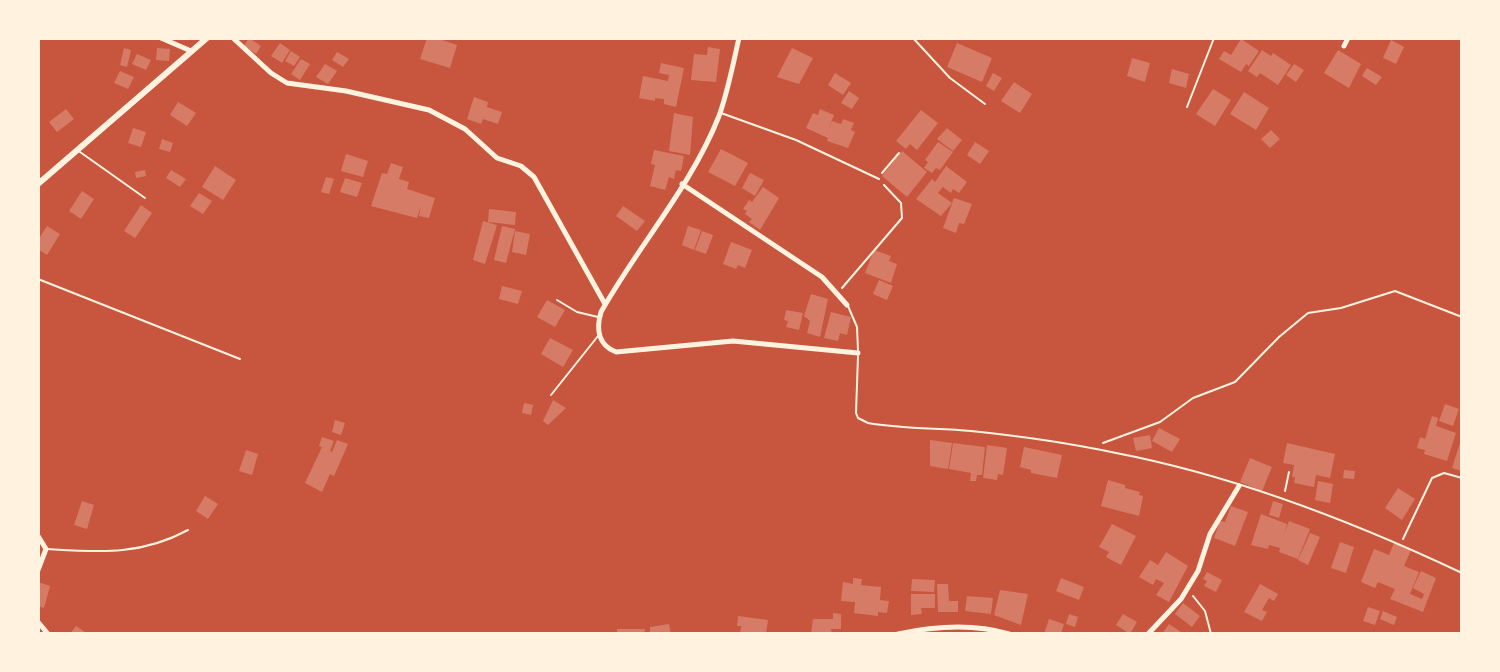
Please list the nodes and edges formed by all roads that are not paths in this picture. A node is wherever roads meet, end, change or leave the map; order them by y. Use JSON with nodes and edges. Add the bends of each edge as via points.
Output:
{"nodes":[{"id":1,"x":161,"y":38,"type":"edge"},
{"id":2,"x":207,"y":38,"type":"edge"},
{"id":3,"x":233,"y":38,"type":"edge"},
{"id":4,"x":739,"y":38,"type":"edge"},
{"id":5,"x":1348,"y":38,"type":"edge"},
{"id":6,"x":1344,"y":46,"type":"dead end"},
{"id":7,"x":191,"y":51,"type":"junction"},
{"id":8,"x":720,"y":113,"type":"junction"},
{"id":9,"x":76,"y":149,"type":"junction"},
{"id":10,"x":879,"y":179,"type":"road end"},
{"id":11,"x":38,"y":184,"type":"edge"},
{"id":12,"x":682,"y":184,"type":"junction"},
{"id":13,"x":145,"y":198,"type":"dead end"},
{"id":14,"x":557,"y":300,"type":"dead end"},
{"id":15,"x":605,"y":304,"type":"junction"},
{"id":16,"x":847,"y":305,"type":"joint"},
{"id":17,"x":599,"y":318,"type":"junction"},
{"id":18,"x":599,"y":335,"type":"junction"},
{"id":19,"x":858,"y":353,"type":"junction"},
{"id":20,"x":551,"y":395,"type":"dead end"},
{"id":21,"x":1239,"y":486,"type":"junction"},
{"id":22,"x":188,"y":530,"type":"dead end"},
{"id":23,"x":38,"y":536,"type":"edge"},
{"id":24,"x":46,"y":549,"type":"junction"},
{"id":25,"x":38,"y":570,"type":"edge"},
{"id":26,"x":1462,"y":573,"type":"edge"},
{"id":27,"x":38,"y":622,"type":"edge"},
{"id":28,"x":48,"y":634,"type":"edge"},
{"id":29,"x":898,"y":634,"type":"edge"},
{"id":30,"x":1009,"y":634,"type":"edge"},
{"id":31,"x":1148,"y":634,"type":"edge"}],
"edges":[{"from":1,"to":7,"type":"street"},
{"from":2,"to":7,"type":"street"},
{"from":3,"to":15,"type":"street","via":[[287,83],[429,110],[465,129],[497,158],[521,166],[534,177]]},
{"from":4,"to":8,"type":"street"},
{"from":5,"to":6,"type":"street"},
{"from":7,"to":9,"type":"street"},
{"from":8,"to":10,"type":"lane","via":[[796,140]]},
{"from":8,"to":12,"type":"street"},
{"from":9,"to":11,"type":"street"},
{"from":9,"to":13,"type":"lane"},
{"from":12,"to":15,"type":"street"},
{"from":12,"to":16,"type":"street","via":[[822,277]]},
{"from":14,"to":17,"type":"lane"},
{"from":15,"to":17,"type":"street"},
{"from":16,"to":19,"type":"lane","via":[[857,327]]},
{"from":17,"to":18,"type":"street"},
{"from":18,"to":19,"type":"street","via":[[616,352],[733,341]]},
{"from":18,"to":20,"type":"lane"},
{"from":19,"to":21,"type":"lane","via":[[855,408],[862,421],[1094,449]]},
{"from":21,"to":26,"type":"lane","via":[[1401,544]]},
{"from":21,"to":31,"type":"street","via":[[1215,523],[1198,571]]},
{"from":22,"to":24,"type":"lane","via":[[163,544],[112,552]]},
{"from":23,"to":24,"type":"street"},
{"from":24,"to":25,"type":"street"},
{"from":27,"to":28,"type":"street"},
{"from":29,"to":30,"type":"street","via":[[954,626]]}]}
